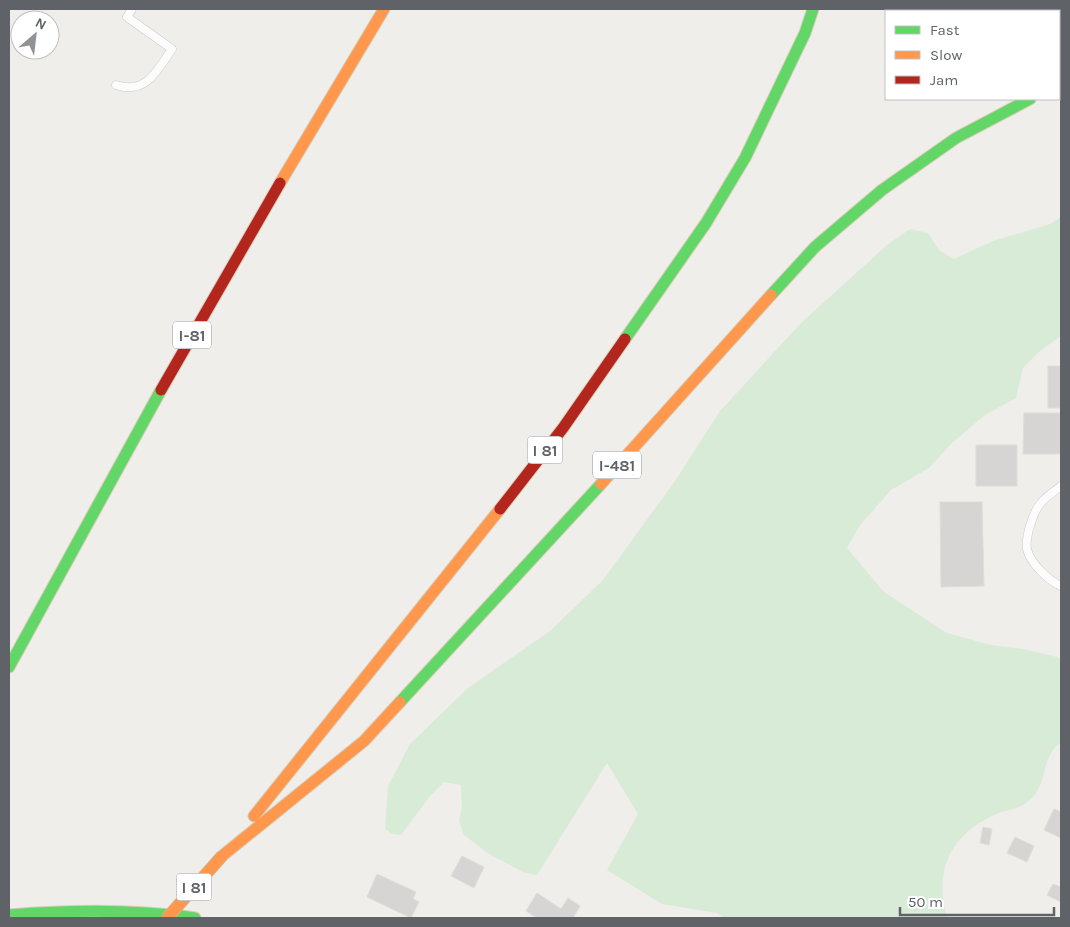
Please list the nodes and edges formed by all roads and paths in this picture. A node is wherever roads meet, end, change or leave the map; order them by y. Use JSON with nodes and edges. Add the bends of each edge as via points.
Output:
{"nodes":[{"id":1,"x":132,"y":9,"type":"edge"},
{"id":2,"x":384,"y":9,"type":"edge"},
{"id":3,"x":813,"y":9,"type":"edge"},
{"id":4,"x":116,"y":85,"type":"dead end"},
{"id":5,"x":1028,"y":100,"type":"edge"},
{"id":6,"x":228,"y":251,"type":"dead end"},
{"id":7,"x":181,"y":354,"type":"junction"},
{"id":8,"x":1061,"y":486,"type":"edge"},
{"id":9,"x":1061,"y":586,"type":"edge"},
{"id":10,"x":9,"y":667,"type":"edge"},
{"id":11,"x":222,"y":856,"type":"junction"},
{"id":12,"x":9,"y":916,"type":"edge"},
{"id":13,"x":167,"y":918,"type":"edge"},
{"id":14,"x":195,"y":918,"type":"edge"}],
"edges":[{"from":1,"to":4,"type":"lane","via":[[127,17],[172,49],[142,86],[126,88]]},
{"from":2,"to":7,"type":"main road","number":"I-81"},
{"from":3,"to":11,"type":"main road","number":"I 81","via":[[805,33],[745,158],[706,224],[563,428]]},
{"from":5,"to":11,"type":"main road","number":"I-481","via":[[956,138],[882,190],[815,247],[364,741]]},
{"from":6,"to":7,"type":"main road"},
{"from":7,"to":10,"type":"main road","number":"I-81"},
{"from":8,"to":9,"type":"lane","via":[[1040,503],[1030,525],[1027,549],[1036,565],[1052,582]]},
{"from":11,"to":13,"type":"main road","number":"I 81","bridge":true},
{"from":12,"to":14,"type":"main road","via":[[126,911]]}]}
